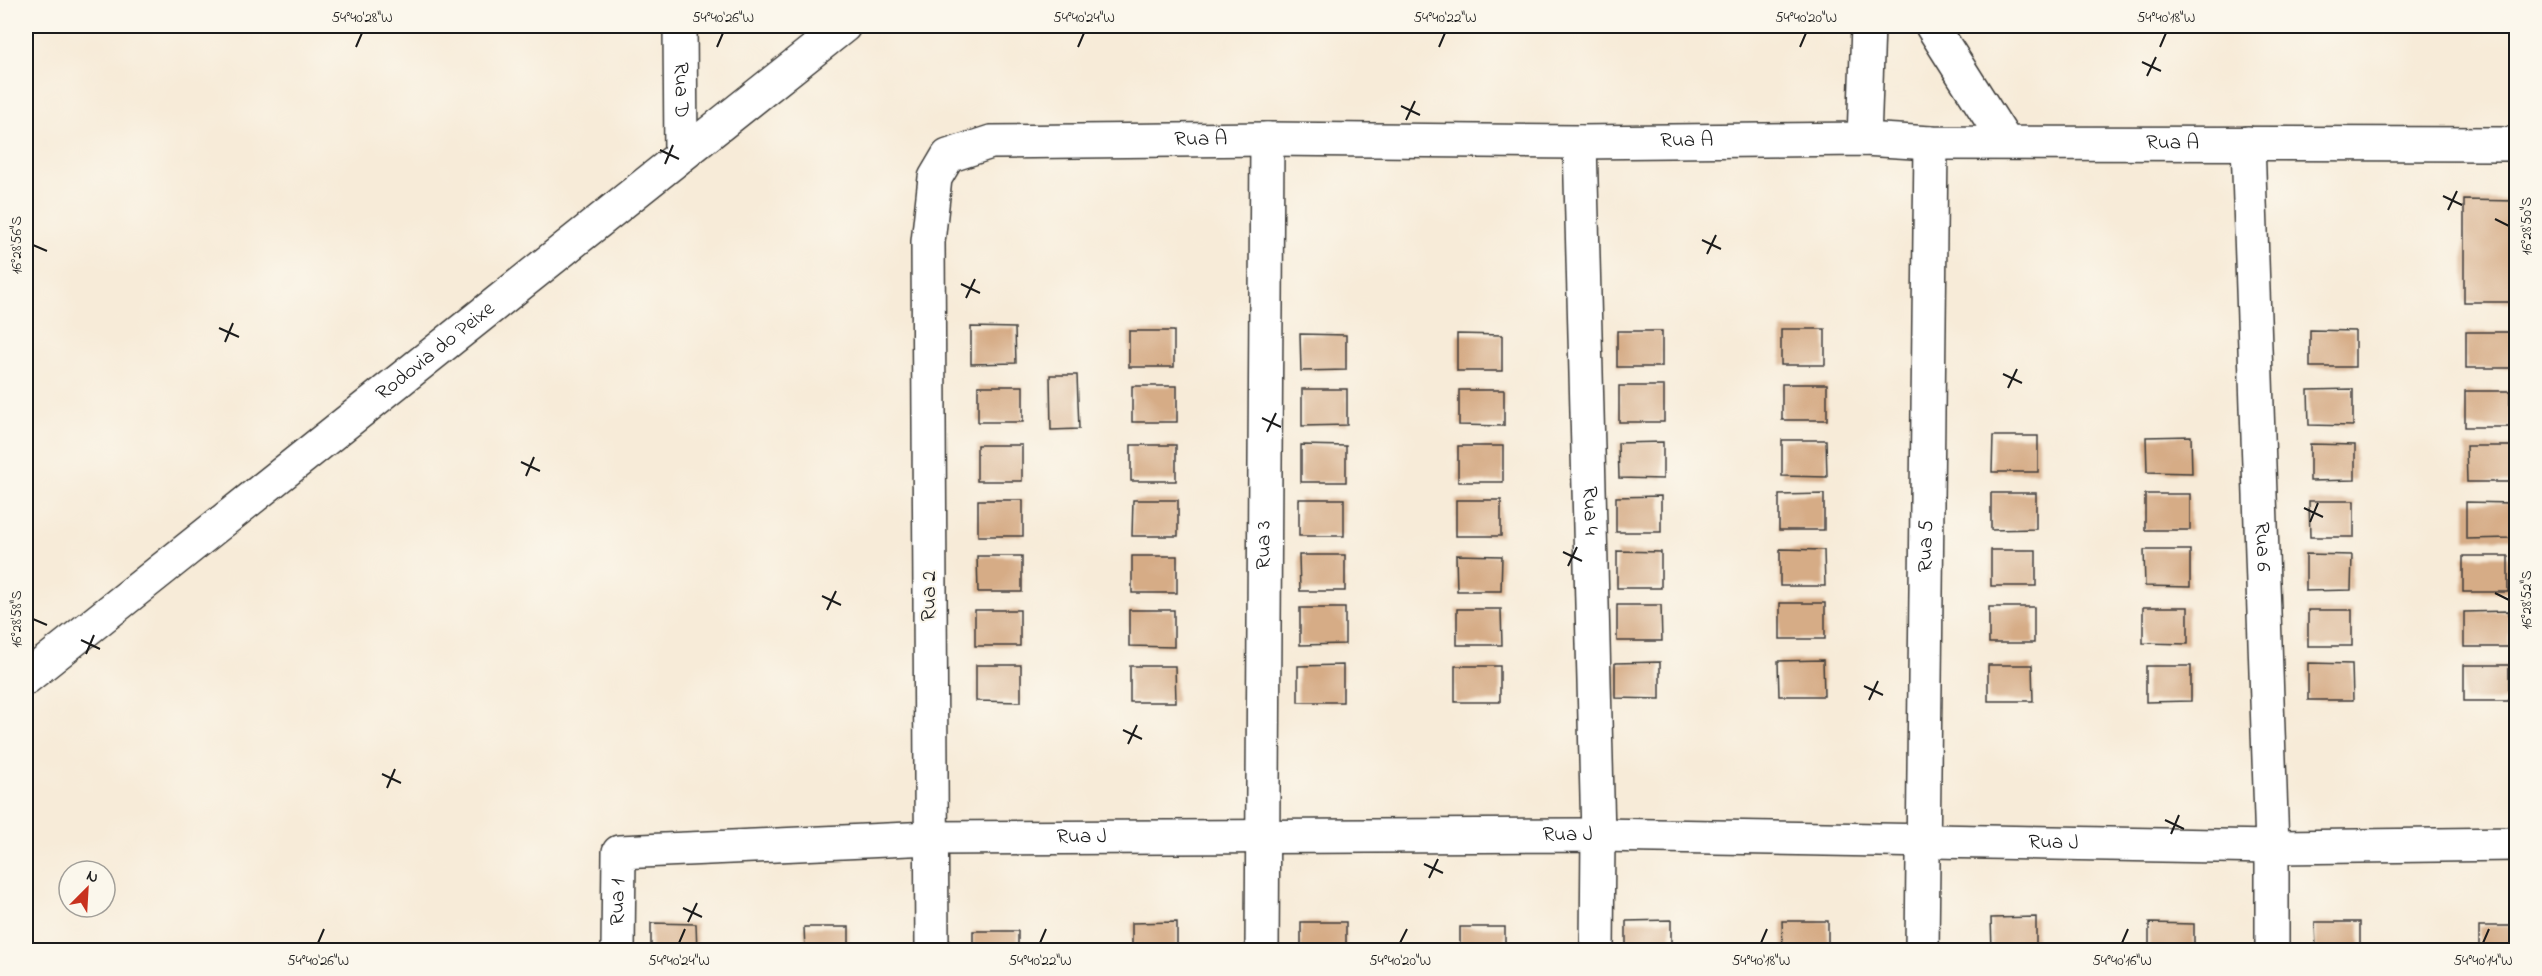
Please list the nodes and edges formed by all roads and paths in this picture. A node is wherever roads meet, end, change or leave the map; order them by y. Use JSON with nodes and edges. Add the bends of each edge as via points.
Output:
{"nodes":[{"id":1,"x":680,"y":26,"type":"edge"},
{"id":2,"x":844,"y":26,"type":"edge"},
{"id":3,"x":1868,"y":26,"type":"edge"},
{"id":4,"x":1932,"y":26,"type":"edge"},
{"id":5,"x":1267,"y":139,"type":"junction"},
{"id":6,"x":1864,"y":139,"type":"junction"},
{"id":7,"x":2005,"y":141,"type":"junction"},
{"id":8,"x":1581,"y":142,"type":"junction"},
{"id":9,"x":1931,"y":143,"type":"junction"},
{"id":10,"x":2248,"y":143,"type":"junction"},
{"id":11,"x":2517,"y":144,"type":"edge"},
{"id":12,"x":681,"y":155,"type":"junction"},
{"id":13,"x":927,"y":242,"type":"joint"},
{"id":14,"x":26,"y":678,"type":"edge"},
{"id":15,"x":1598,"y":835,"type":"junction"},
{"id":16,"x":931,"y":838,"type":"junction"},
{"id":17,"x":1261,"y":838,"type":"junction"},
{"id":18,"x":1922,"y":839,"type":"junction"},
{"id":19,"x":2517,"y":844,"type":"edge"},
{"id":20,"x":2272,"y":847,"type":"junction"},
{"id":21,"x":619,"y":852,"type":"joint"},
{"id":22,"x":618,"y":951,"type":"edge"},
{"id":23,"x":932,"y":951,"type":"edge"},
{"id":24,"x":1262,"y":951,"type":"edge"},
{"id":25,"x":1597,"y":951,"type":"edge"},
{"id":26,"x":1922,"y":951,"type":"edge"},
{"id":27,"x":2272,"y":951,"type":"edge"}],
"edges":[{"from":1,"to":12,"type":"street","name":"Rua D"},
{"from":2,"to":12,"type":"street","name":"Rodovia do Peixe"},
{"from":3,"to":6,"type":"street"},
{"from":4,"to":7,"type":"street"},
{"from":5,"to":8,"type":"street","name":"Rua A"},
{"from":5,"to":13,"type":"street","name":"Rua A","via":[[991,142],[948,156],[935,178]]},
{"from":5,"to":17,"type":"street","name":"Rua 3"},
{"from":6,"to":8,"type":"street","name":"Rua A"},
{"from":6,"to":9,"type":"street","name":"Rua A"},
{"from":7,"to":9,"type":"street","name":"Rua A"},
{"from":7,"to":10,"type":"street","name":"Rua A"},
{"from":8,"to":15,"type":"street","name":"Rua 4"},
{"from":9,"to":18,"type":"street","name":"Rua 5"},
{"from":10,"to":11,"type":"street","name":"Rua A"},
{"from":10,"to":20,"type":"street","name":"Rua 6"},
{"from":12,"to":14,"type":"street","name":"Rodovia do Peixe"},
{"from":13,"to":16,"type":"street","name":"Rua 2"},
{"from":15,"to":17,"type":"street","name":"Rua J"},
{"from":15,"to":18,"type":"street","name":"Rua J"},
{"from":15,"to":25,"type":"street","name":"Rua 4"},
{"from":16,"to":17,"type":"street","name":"Rua J"},
{"from":16,"to":21,"type":"street","name":"Rua J"},
{"from":16,"to":23,"type":"street","name":"Rua 2"},
{"from":17,"to":24,"type":"street","name":"Rua 3"},
{"from":18,"to":20,"type":"street","name":"Rua J"},
{"from":18,"to":26,"type":"street","name":"Rua 5"},
{"from":19,"to":20,"type":"street","name":"Rua J"},
{"from":20,"to":27,"type":"street","name":"Rua 6"},
{"from":21,"to":22,"type":"street","name":"Rua 1"}]}
